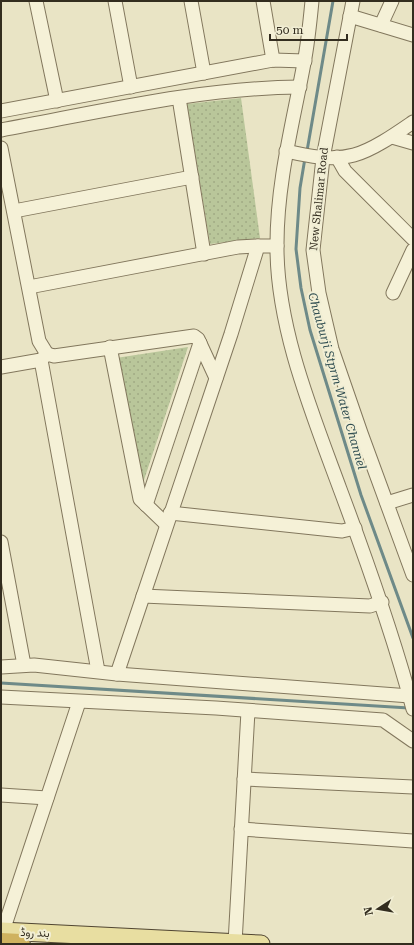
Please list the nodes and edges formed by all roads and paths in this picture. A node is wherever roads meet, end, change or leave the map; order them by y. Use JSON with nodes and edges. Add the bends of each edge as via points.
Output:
{"nodes":[{"id":1,"x":36,"y":1,"type":"edge"},
{"id":2,"x":115,"y":1,"type":"edge"},
{"id":3,"x":191,"y":1,"type":"edge"},
{"id":4,"x":263,"y":1,"type":"edge"},
{"id":5,"x":312,"y":1,"type":"edge"},
{"id":6,"x":352,"y":1,"type":"edge"},
{"id":7,"x":392,"y":1,"type":"edge"},
{"id":8,"x":350,"y":16,"type":"junction"},
{"id":9,"x":381,"y":25,"type":"junction"},
{"id":10,"x":413,"y":35,"type":"edge"},
{"id":11,"x":273,"y":60,"type":"junction"},
{"id":12,"x":305,"y":61,"type":"junction"},
{"id":13,"x":204,"y":73,"type":"junction"},
{"id":14,"x":131,"y":87,"type":"junction"},
{"id":15,"x":300,"y":87,"type":"junction"},
{"id":16,"x":179,"y":98,"type":"junction"},
{"id":17,"x":57,"y":101,"type":"junction"},
{"id":18,"x":1,"y":111,"type":"edge"},
{"id":19,"x":413,"y":122,"type":"edge"},
{"id":20,"x":1,"y":130,"type":"edge"},
{"id":21,"x":392,"y":137,"type":"junction"},
{"id":22,"x":413,"y":143,"type":"edge"},
{"id":23,"x":1,"y":148,"type":"edge"},
{"id":24,"x":291,"y":152,"type":"junction"},
{"id":25,"x":337,"y":157,"type":"junction"},
{"id":26,"x":321,"y":158,"type":"junction"},
{"id":27,"x":192,"y":177,"type":"junction"},
{"id":28,"x":14,"y":211,"type":"junction"},
{"id":29,"x":413,"y":239,"type":"edge"},
{"id":30,"x":258,"y":246,"type":"junction"},
{"id":31,"x":277,"y":246,"type":"junction"},
{"id":32,"x":413,"y":250,"type":"edge"},
{"id":33,"x":204,"y":254,"type":"junction"},
{"id":34,"x":29,"y":287,"type":"junction"},
{"id":35,"x":393,"y":293,"type":"dead end"},
{"id":36,"x":200,"y":343,"type":"junction"},
{"id":37,"x":110,"y":347,"type":"junction"},
{"id":38,"x":44,"y":357,"type":"junction"},
{"id":39,"x":1,"y":367,"type":"edge"},
{"id":40,"x":216,"y":378,"type":"junction"},
{"id":41,"x":413,"y":495,"type":"edge"},
{"id":42,"x":386,"y":503,"type":"junction"},
{"id":43,"x":146,"y":505,"type":"junction"},
{"id":44,"x":168,"y":518,"type":"junction"},
{"id":45,"x":355,"y":528,"type":"junction"},
{"id":46,"x":1,"y":542,"type":"edge"},
{"id":47,"x":413,"y":575,"type":"edge"},
{"id":48,"x":143,"y":596,"type":"junction"},
{"id":49,"x":382,"y":602,"type":"junction"},
{"id":50,"x":24,"y":665,"type":"junction"},
{"id":51,"x":1,"y":668,"type":"edge"},
{"id":52,"x":98,"y":670,"type":"junction"},
{"id":53,"x":117,"y":674,"type":"junction"},
{"id":54,"x":1,"y":697,"type":"edge"},
{"id":55,"x":79,"y":702,"type":"junction"},
{"id":56,"x":411,"y":702,"type":"edge"},
{"id":57,"x":248,"y":711,"type":"junction"},
{"id":58,"x":413,"y":741,"type":"edge"},
{"id":59,"x":244,"y":779,"type":"junction"},
{"id":60,"x":413,"y":786,"type":"edge"},
{"id":61,"x":1,"y":795,"type":"edge"},
{"id":62,"x":47,"y":798,"type":"junction"},
{"id":63,"x":241,"y":829,"type":"junction"},
{"id":64,"x":413,"y":841,"type":"edge"},
{"id":65,"x":2,"y":935,"type":"edge"},
{"id":66,"x":235,"y":943,"type":"junction"},
{"id":67,"x":20,"y":944,"type":"edge"},
{"id":68,"x":261,"y":944,"type":"edge"}],
"edges":[{"from":1,"to":17,"type":"street"},
{"from":2,"to":14,"type":"street"},
{"from":3,"to":13,"type":"street"},
{"from":4,"to":11,"type":"street"},
{"from":5,"to":12,"type":"street"},
{"from":6,"to":8,"type":"street","name":"New Shalimar Road"},
{"from":7,"to":9,"type":"street"},
{"from":8,"to":9,"type":"street"},
{"from":8,"to":26,"type":"street","name":"New Shalimar Road"},
{"from":9,"to":10,"type":"street"},
{"from":11,"to":12,"type":"street"},
{"from":11,"to":13,"type":"street"},
{"from":12,"to":15,"type":"street"},
{"from":13,"to":14,"type":"street"},
{"from":14,"to":17,"type":"street"},
{"from":15,"to":16,"type":"street","via":[[256,88]]},
{"from":15,"to":24,"type":"street"},
{"from":16,"to":20,"type":"street"},
{"from":16,"to":27,"type":"street"},
{"from":17,"to":18,"type":"street"},
{"from":19,"to":21,"type":"street"},
{"from":21,"to":22,"type":"street"},
{"from":21,"to":25,"type":"street","via":[[354,155]]},
{"from":23,"to":28,"type":"street"},
{"from":24,"to":26,"type":"street"},
{"from":24,"to":31,"type":"street","via":[[279,195]]},
{"from":25,"to":26,"type":"street"},
{"from":25,"to":29,"type":"street","via":[[345,171]]},
{"from":26,"to":42,"type":"street","name":"New Shalimar Road","via":[[313,250],[319,293],[325,324],[343,384]]},
{"from":27,"to":28,"type":"street"},
{"from":27,"to":33,"type":"street"},
{"from":28,"to":34,"type":"street"},
{"from":30,"to":31,"type":"street"},
{"from":30,"to":33,"type":"street"},
{"from":30,"to":40,"type":"street"},
{"from":31,"to":45,"type":"street","via":[[288,332],[326,451]]},
{"from":32,"to":35,"type":"street"},
{"from":33,"to":34,"type":"street"},
{"from":34,"to":38,"type":"street"},
{"from":36,"to":37,"type":"street","via":[[194,336]]},
{"from":36,"to":40,"type":"street"},
{"from":36,"to":43,"type":"street"},
{"from":37,"to":38,"type":"street"},
{"from":37,"to":43,"type":"street","via":[[140,500]]},
{"from":38,"to":39,"type":"street"},
{"from":38,"to":52,"type":"street"},
{"from":40,"to":44,"type":"street"},
{"from":41,"to":42,"type":"street"},
{"from":42,"to":47,"type":"street","name":"New Shalimar Road"},
{"from":43,"to":44,"type":"street"},
{"from":44,"to":45,"type":"street","via":[[342,531]]},
{"from":44,"to":48,"type":"street"},
{"from":45,"to":49,"type":"street"},
{"from":46,"to":50,"type":"street"},
{"from":48,"to":49,"type":"street","via":[[370,606]]},
{"from":48,"to":53,"type":"street"},
{"from":49,"to":56,"type":"street"},
{"from":50,"to":51,"type":"street"},
{"from":50,"to":52,"type":"street"},
{"from":52,"to":53,"type":"street"},
{"from":53,"to":56,"type":"street"},
{"from":54,"to":55,"type":"street"},
{"from":55,"to":57,"type":"street"},
{"from":55,"to":62,"type":"street"},
{"from":57,"to":58,"type":"street","via":[[383,720]]},
{"from":57,"to":59,"type":"street"},
{"from":59,"to":60,"type":"street"},
{"from":59,"to":63,"type":"street"},
{"from":61,"to":62,"type":"street"},
{"from":62,"to":65,"type":"street"},
{"from":63,"to":64,"type":"street"},
{"from":63,"to":66,"type":"street"},
{"from":65,"to":66,"type":"main road","name":"بند روڈ"},
{"from":65,"to":67,"type":"highway"},
{"from":66,"to":68,"type":"main road","name":"بند روڈ"}]}
